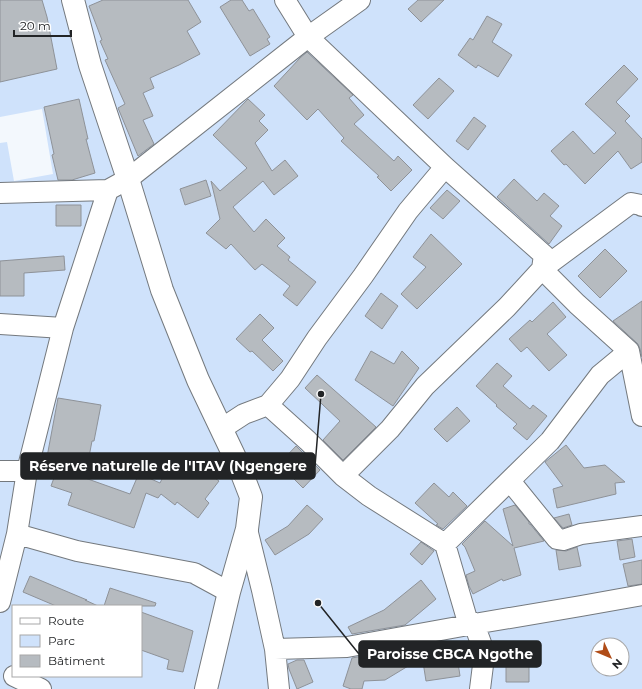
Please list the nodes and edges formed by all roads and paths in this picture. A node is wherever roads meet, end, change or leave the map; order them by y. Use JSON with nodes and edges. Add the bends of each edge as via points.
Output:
{"nodes":[{"id":1,"x":74,"y":0,"type":"edge"},
{"id":2,"x":285,"y":0,"type":"edge"},
{"id":3,"x":360,"y":0,"type":"edge"},
{"id":4,"x":308,"y":37,"type":"junction"},
{"id":5,"x":445,"y":167,"type":"junction"},
{"id":6,"x":128,"y":179,"type":"junction"},
{"id":7,"x":108,"y":190,"type":"junction"},
{"id":8,"x":0,"y":193,"type":"edge"},
{"id":9,"x":642,"y":206,"type":"edge"},
{"id":10,"x":542,"y":269,"type":"junction"},
{"id":11,"x":0,"y":324,"type":"edge"},
{"id":12,"x":63,"y":328,"type":"junction"},
{"id":13,"x":629,"y":351,"type":"junction"},
{"id":14,"x":268,"y":405,"type":"junction"},
{"id":15,"x":642,"y":416,"type":"edge"},
{"id":16,"x":221,"y":429,"type":"junction"},
{"id":17,"x":0,"y":471,"type":"edge"},
{"id":18,"x":27,"y":471,"type":"junction"},
{"id":19,"x":343,"y":476,"type":"junction"},
{"id":20,"x":510,"y":480,"type":"junction"},
{"id":21,"x":642,"y":526,"type":"edge"},
{"id":22,"x":247,"y":529,"type":"junction"},
{"id":23,"x":17,"y":534,"type":"junction"},
{"id":24,"x":445,"y":544,"type":"junction"},
{"id":25,"x":229,"y":592,"type":"junction"},
{"id":26,"x":642,"y":595,"type":"edge"},
{"id":27,"x":0,"y":602,"type":"edge"},
{"id":28,"x":474,"y":624,"type":"junction"},
{"id":29,"x":275,"y":649,"type":"junction"},
{"id":30,"x":0,"y":670,"type":"edge"},
{"id":31,"x":12,"y":676,"type":"edge"},
{"id":32,"x":15,"y":677,"type":"edge"},
{"id":33,"x":41,"y":689,"type":"edge"},
{"id":34,"x":206,"y":689,"type":"edge"},
{"id":35,"x":279,"y":689,"type":"edge"},
{"id":36,"x":480,"y":689,"type":"edge"}],
"edges":[{"from":1,"to":6,"type":"street","via":[[90,65]]},
{"from":2,"to":4,"type":"street"},
{"from":3,"to":4,"type":"street"},
{"from":4,"to":5,"type":"street"},
{"from":4,"to":6,"type":"street"},
{"from":5,"to":10,"type":"street","via":[[544,255]]},
{"from":5,"to":14,"type":"street","via":[[408,211],[290,378]]},
{"from":6,"to":7,"type":"street"},
{"from":6,"to":16,"type":"street","via":[[162,290],[198,380]]},
{"from":7,"to":8,"type":"street"},
{"from":7,"to":12,"type":"street"},
{"from":9,"to":10,"type":"street","via":[[631,203]]},
{"from":10,"to":13,"type":"street"},
{"from":10,"to":19,"type":"street","via":[[507,307],[425,386],[390,428]]},
{"from":11,"to":12,"type":"street"},
{"from":12,"to":18,"type":"street"},
{"from":13,"to":15,"type":"street"},
{"from":13,"to":20,"type":"street","via":[[600,375],[550,441]]},
{"from":14,"to":16,"type":"street","via":[[244,414]]},
{"from":14,"to":19,"type":"street"},
{"from":16,"to":22,"type":"street","via":[[251,497]]},
{"from":17,"to":18,"type":"street"},
{"from":18,"to":23,"type":"street"},
{"from":19,"to":24,"type":"street","via":[[369,496]]},
{"from":20,"to":21,"type":"street","via":[[557,539]]},
{"from":20,"to":24,"type":"street"},
{"from":22,"to":25,"type":"street"},
{"from":22,"to":29,"type":"street"},
{"from":23,"to":25,"type":"street","via":[[77,551],[194,573]]},
{"from":23,"to":27,"type":"street"},
{"from":24,"to":28,"type":"street","via":[[467,619]]},
{"from":25,"to":34,"type":"street"},
{"from":26,"to":28,"type":"street"},
{"from":28,"to":29,"type":"street","via":[[347,647]]},
{"from":28,"to":36,"type":"street","via":[[481,643],[483,665]]},
{"from":29,"to":35,"type":"street"},
{"from":30,"to":31,"type":"street"},
{"from":32,"to":33,"type":"street"}]}
